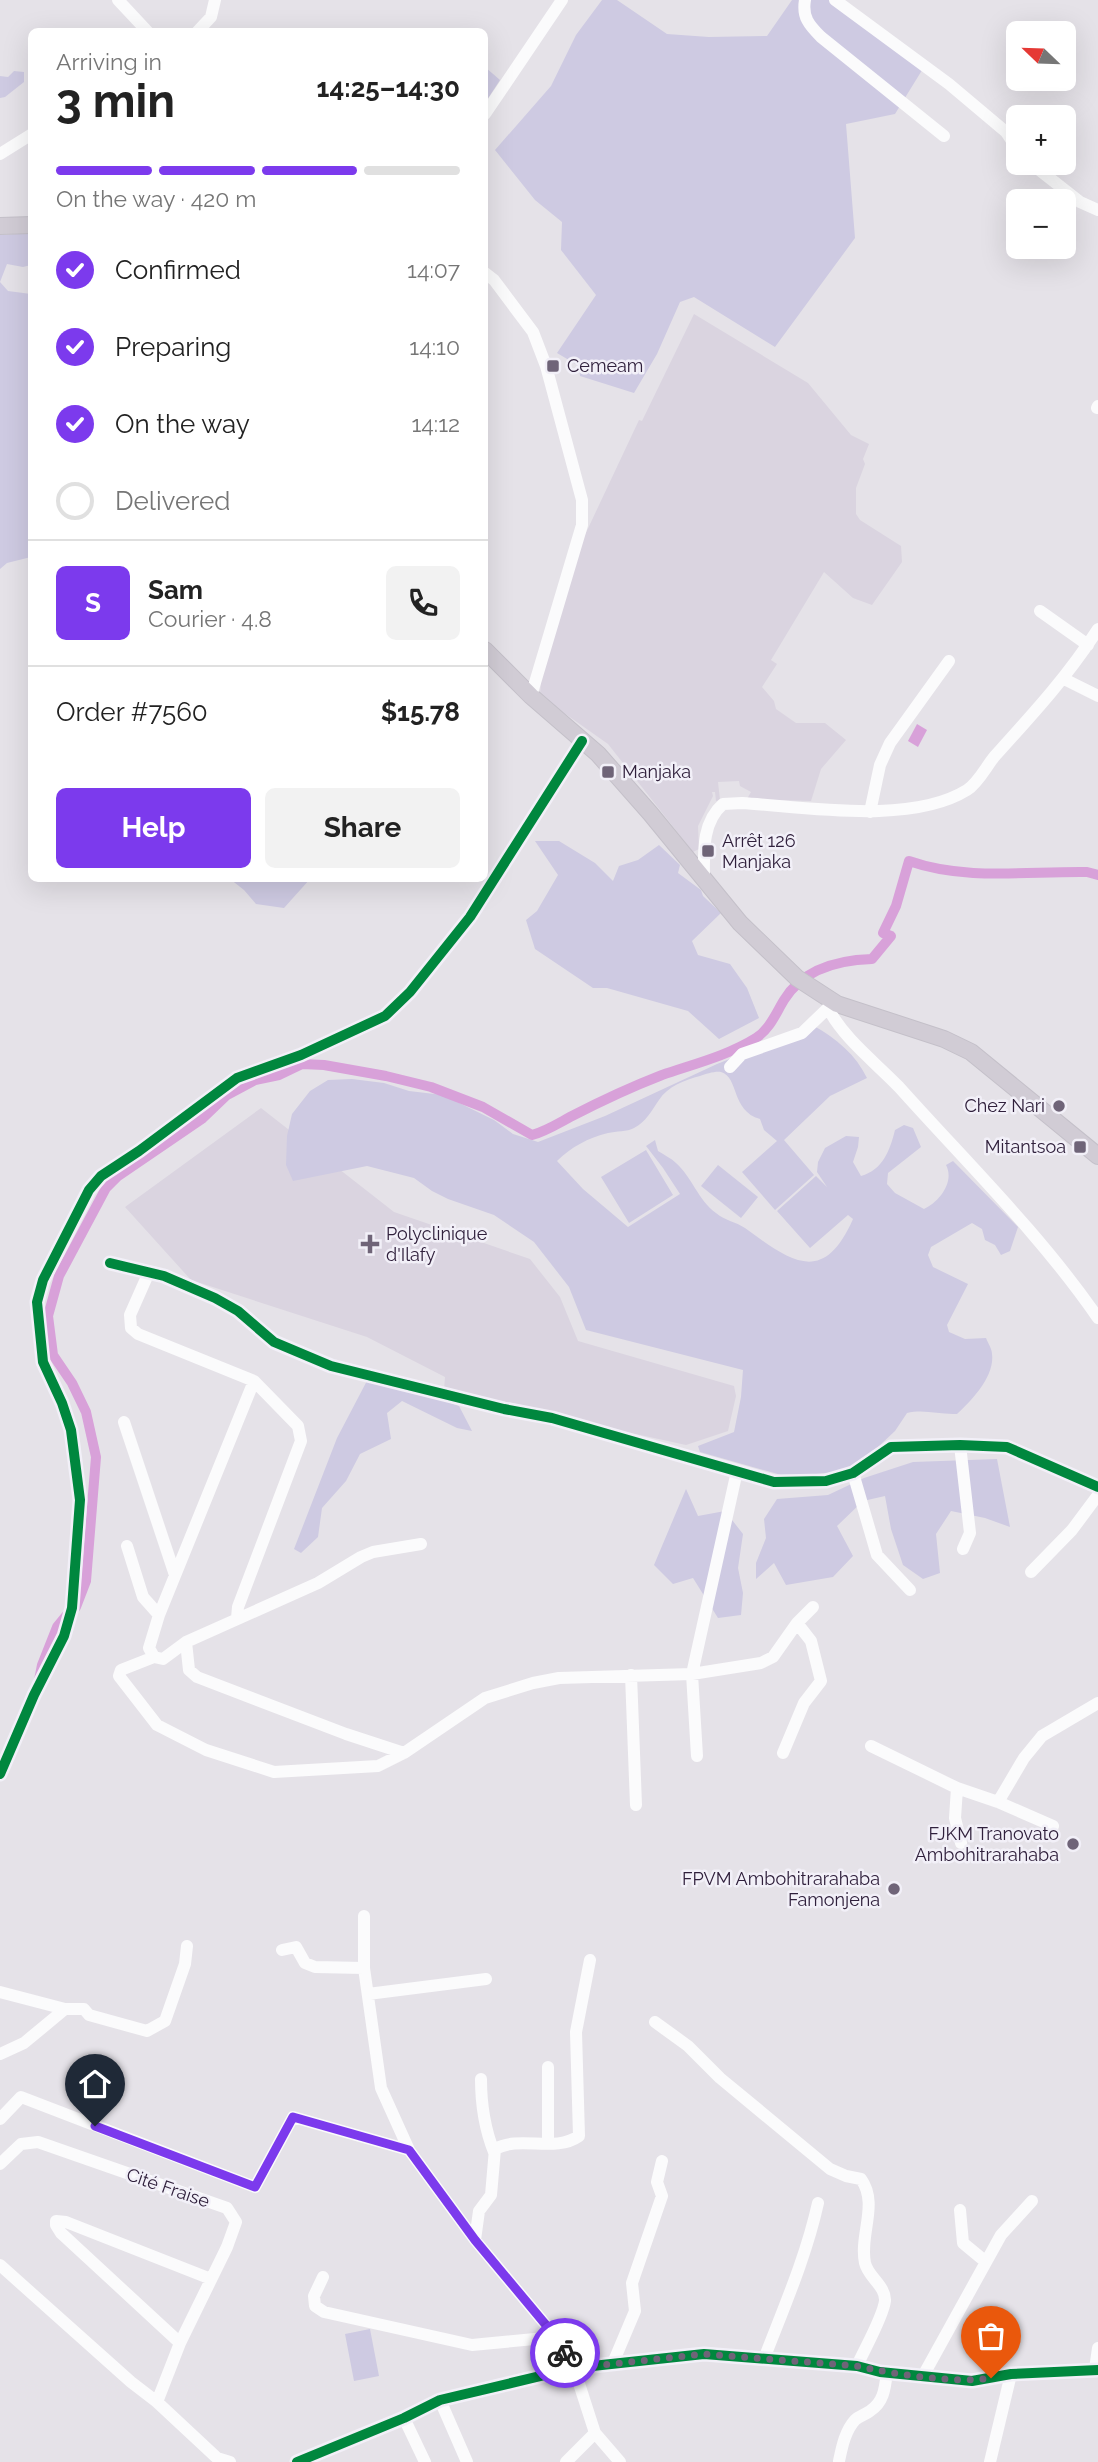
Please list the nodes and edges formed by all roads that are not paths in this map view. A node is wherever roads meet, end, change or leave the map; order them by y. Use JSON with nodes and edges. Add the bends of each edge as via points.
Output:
{"nodes":[{"id":1,"x":118,"y":0,"type":"edge"},
{"id":2,"x":215,"y":0,"type":"edge"},
{"id":3,"x":562,"y":0,"type":"edge"},
{"id":4,"x":804,"y":0,"type":"edge"},
{"id":5,"x":835,"y":0,"type":"edge"},
{"id":6,"x":144,"y":28,"type":"edge"},
{"id":7,"x":200,"y":28,"type":"edge"},
{"id":8,"x":488,"y":110,"type":"edge"},
{"id":9,"x":1006,"y":132,"type":"edge"},
{"id":10,"x":944,"y":136,"type":"dead end"},
{"id":11,"x":28,"y":137,"type":"edge"},
{"id":12,"x":0,"y":155,"type":"edge"},
{"id":13,"x":1047,"y":175,"type":"edge"},
{"id":14,"x":1098,"y":210,"type":"edge"},
{"id":15,"x":28,"y":225,"type":"edge"},
{"id":16,"x":0,"y":226,"type":"edge"},
{"id":17,"x":488,"y":275,"type":"edge"},
{"id":18,"x":1040,"y":611,"type":"dead end"},
{"id":19,"x":1098,"y":629,"type":"edge"},
{"id":20,"x":1088,"y":645,"type":"junction"},
{"id":21,"x":488,"y":653,"type":"edge"},
{"id":22,"x":949,"y":661,"type":"dead end"},
{"id":23,"x":1064,"y":679,"type":"junction"},
{"id":24,"x":531,"y":696,"type":"junction"},
{"id":25,"x":1098,"y":696,"type":"edge"},
{"id":26,"x":582,"y":741,"type":"junction"},
{"id":27,"x":870,"y":812,"type":"junction"},
{"id":28,"x":704,"y":882,"type":"junction"},
{"id":29,"x":829,"y":1004,"type":"junction"},
{"id":30,"x":730,"y":1067,"type":"dead end"},
{"id":31,"x":1098,"y":1156,"type":"edge"},
{"id":32,"x":110,"y":1264,"type":"dead end"},
{"id":33,"x":149,"y":1272,"type":"junction"},
{"id":34,"x":1098,"y":1318,"type":"edge"},
{"id":35,"x":254,"y":1381,"type":"junction"},
{"id":36,"x":124,"y":1422,"type":"dead end"},
{"id":37,"x":960,"y":1445,"type":"junction"},
{"id":38,"x":737,"y":1471,"type":"junction"},
{"id":39,"x":853,"y":1473,"type":"junction"},
{"id":40,"x":1098,"y":1488,"type":"edge"},
{"id":41,"x":1098,"y":1496,"type":"edge"},
{"id":42,"x":421,"y":1544,"type":"dead end"},
{"id":43,"x":127,"y":1546,"type":"dead end"},
{"id":44,"x":963,"y":1549,"type":"dead end"},
{"id":45,"x":1031,"y":1572,"type":"dead end"},
{"id":46,"x":175,"y":1575,"type":"junction"},
{"id":47,"x":911,"y":1590,"type":"dead end"},
{"id":48,"x":813,"y":1607,"type":"dead end"},
{"id":49,"x":159,"y":1615,"type":"junction"},
{"id":50,"x":237,"y":1618,"type":"junction"},
{"id":51,"x":797,"y":1623,"type":"junction"},
{"id":52,"x":187,"y":1642,"type":"junction"},
{"id":53,"x":154,"y":1657,"type":"junction"},
{"id":54,"x":692,"y":1674,"type":"junction"},
{"id":55,"x":631,"y":1675,"type":"junction"},
{"id":56,"x":1098,"y":1703,"type":"edge"},
{"id":57,"x":871,"y":1746,"type":"dead end"},
{"id":58,"x":404,"y":1753,"type":"junction"},
{"id":59,"x":783,"y":1753,"type":"dead end"},
{"id":60,"x":697,"y":1756,"type":"dead end"},
{"id":61,"x":0,"y":1774,"type":"edge"},
{"id":62,"x":957,"y":1788,"type":"junction"},
{"id":63,"x":998,"y":1802,"type":"junction"},
{"id":64,"x":636,"y":1805,"type":"dead end"},
{"id":65,"x":1053,"y":1826,"type":"dead end"},
{"id":66,"x":961,"y":1843,"type":"dead end"},
{"id":67,"x":364,"y":1916,"type":"dead end"},
{"id":68,"x":187,"y":1946,"type":"dead end"},
{"id":69,"x":282,"y":1950,"type":"dead end"},
{"id":70,"x":590,"y":1960,"type":"dead end"},
{"id":71,"x":364,"y":1968,"type":"junction"},
{"id":72,"x":486,"y":1979,"type":"dead end"},
{"id":73,"x":0,"y":1992,"type":"edge"},
{"id":74,"x":368,"y":1994,"type":"junction"},
{"id":75,"x":65,"y":2009,"type":"junction"},
{"id":76,"x":655,"y":2022,"type":"dead end"},
{"id":77,"x":0,"y":2054,"type":"edge"},
{"id":78,"x":548,"y":2067,"type":"dead end"},
{"id":79,"x":481,"y":2079,"type":"dead end"},
{"id":80,"x":0,"y":2119,"type":"edge"},
{"id":81,"x":548,"y":2143,"type":"junction"},
{"id":82,"x":409,"y":2150,"type":"junction"},
{"id":83,"x":494,"y":2152,"type":"junction"},
{"id":84,"x":663,"y":2161,"type":"dead end"},
{"id":85,"x":0,"y":2164,"type":"edge"},
{"id":86,"x":1032,"y":2201,"type":"dead end"},
{"id":87,"x":818,"y":2203,"type":"dead end"},
{"id":88,"x":960,"y":2210,"type":"dead end"},
{"id":89,"x":475,"y":2240,"type":"junction"},
{"id":90,"x":986,"y":2262,"type":"junction"},
{"id":91,"x":0,"y":2265,"type":"edge"},
{"id":92,"x":323,"y":2277,"type":"dead end"},
{"id":93,"x":211,"y":2279,"type":"junction"},
{"id":94,"x":556,"y":2337,"type":"junction"},
{"id":95,"x":180,"y":2343,"type":"junction"},
{"id":96,"x":1098,"y":2348,"type":"edge"},
{"id":97,"x":764,"y":2359,"type":"junction"},
{"id":98,"x":613,"y":2363,"type":"junction"},
{"id":99,"x":857,"y":2366,"type":"junction"},
{"id":100,"x":574,"y":2368,"type":"junction"},
{"id":101,"x":1096,"y":2370,"type":"edge"},
{"id":102,"x":887,"y":2372,"type":"junction"},
{"id":103,"x":1011,"y":2374,"type":"junction"},
{"id":104,"x":923,"y":2376,"type":"junction"},
{"id":105,"x":440,"y":2400,"type":"junction"},
{"id":106,"x":157,"y":2402,"type":"junction"},
{"id":107,"x":404,"y":2418,"type":"junction"},
{"id":108,"x":596,"y":2433,"type":"junction"},
{"id":109,"x":209,"y":2461,"type":"edge"},
{"id":110,"x":839,"y":2461,"type":"edge"},
{"id":111,"x":230,"y":2462,"type":"edge"},
{"id":112,"x":297,"y":2462,"type":"edge"},
{"id":113,"x":425,"y":2462,"type":"edge"},
{"id":114,"x":467,"y":2462,"type":"edge"},
{"id":115,"x":566,"y":2462,"type":"edge"},
{"id":116,"x":620,"y":2462,"type":"edge"},
{"id":117,"x":990,"y":2462,"type":"edge"}],
"edges":[{"from":1,"to":6,"type":"street"},
{"from":2,"to":7,"type":"street","via":[[211,16]]},
{"from":3,"to":8,"type":"street"},
{"from":4,"to":10,"type":"street","via":[[808,24],[821,37]]},
{"from":5,"to":9,"type":"street"},
{"from":11,"to":12,"type":"street"},
{"from":13,"to":14,"type":"street","via":[[1080,202]]},
{"from":15,"to":16,"type":"main road"},
{"from":17,"to":24,"type":"street","via":[[533,332],[582,500],[582,525]]},
{"from":18,"to":20,"type":"street"},
{"from":19,"to":20,"type":"street"},
{"from":20,"to":23,"type":"street"},
{"from":21,"to":24,"type":"main road"},
{"from":22,"to":27,"type":"street","via":[[890,743]]},
{"from":23,"to":25,"type":"street"},
{"from":23,"to":27,"type":"street","via":[[969,789],[903,810]]},
{"from":24,"to":26,"type":"main road"},
{"from":26,"to":28,"type":"main road","via":[[650,813]]},
{"from":26,"to":61,"type":"street","via":[[470,917],[385,1016],[237,1079],[101,1176],[89,1190],[43,1280],[37,1302],[43,1362],[71,1430],[80,1500],[72,1608],[64,1636]]},
{"from":27,"to":28,"type":"street","via":[[723,804],[709,820]]},
{"from":28,"to":29,"type":"main road","via":[[765,950]]},
{"from":29,"to":30,"type":"street","via":[[802,1033],[742,1054]]},
{"from":29,"to":31,"type":"main road","via":[[944,1039],[971,1052]]},
{"from":29,"to":34,"type":"street","via":[[835,1023],[1028,1228]]},
{"from":32,"to":33,"type":"street"},
{"from":33,"to":35,"type":"street","via":[[130,1315],[131,1328]]},
{"from":33,"to":38,"type":"street","via":[[215,1298],[274,1342],[331,1366],[552,1418]]},
{"from":35,"to":46,"type":"street"},
{"from":35,"to":50,"type":"street","via":[[298,1426],[301,1441]]},
{"from":36,"to":46,"type":"street"},
{"from":37,"to":39,"type":"street","via":[[891,1447]]},
{"from":37,"to":40,"type":"street","via":[[1007,1447]]},
{"from":37,"to":44,"type":"street","via":[[970,1532]]},
{"from":38,"to":39,"type":"street","via":[[774,1482],[826,1481]]},
{"from":38,"to":54,"type":"street"},
{"from":39,"to":47,"type":"street","via":[[877,1555]]},
{"from":41,"to":45,"type":"street"},
{"from":42,"to":50,"type":"street","via":[[373,1552],[265,1609]]},
{"from":43,"to":49,"type":"street","via":[[143,1597]]},
{"from":46,"to":49,"type":"street"},
{"from":48,"to":51,"type":"street"},
{"from":49,"to":53,"type":"street","via":[[149,1648]]},
{"from":50,"to":52,"type":"street"},
{"from":51,"to":54,"type":"street","via":[[773,1657],[761,1663]]},
{"from":51,"to":59,"type":"street","via":[[811,1641],[821,1681],[804,1703]]},
{"from":52,"to":53,"type":"street","via":[[163,1659]]},
{"from":52,"to":58,"type":"street","via":[[189,1670],[197,1677]]},
{"from":53,"to":58,"type":"street","via":[[119,1676],[157,1725],[206,1750],[274,1772],[378,1766]]},
{"from":54,"to":55,"type":"street"},
{"from":54,"to":60,"type":"street"},
{"from":55,"to":58,"type":"street","via":[[559,1678],[485,1698]]},
{"from":55,"to":64,"type":"street"},
{"from":56,"to":63,"type":"street","via":[[1042,1736]]},
{"from":57,"to":62,"type":"street"},
{"from":62,"to":63,"type":"street"},
{"from":62,"to":66,"type":"street","via":[[955,1818]]},
{"from":63,"to":65,"type":"street"},
{"from":67,"to":71,"type":"street"},
{"from":68,"to":75,"type":"street","via":[[165,2021],[148,2031],[84,2010]]},
{"from":69,"to":71,"type":"street","via":[[296,1947],[305,1963],[315,1967]]},
{"from":70,"to":81,"type":"street","via":[[576,2032],[580,2133],[576,2139]]},
{"from":71,"to":74,"type":"street"},
{"from":72,"to":74,"type":"street"},
{"from":73,"to":75,"type":"street"},
{"from":74,"to":82,"type":"street","via":[[381,2088]]},
{"from":75,"to":77,"type":"street","via":[[24,2043]]},
{"from":76,"to":99,"type":"street","via":[[815,2157],[838,2173],[861,2179],[869,2189],[865,2266],[886,2298]]},
{"from":78,"to":81,"type":"street"},
{"from":79,"to":83,"type":"street","via":[[481,2104]]},
{"from":80,"to":82,"type":"street","via":[[21,2098],[255,2187],[293,2117]]},
{"from":81,"to":83,"type":"street","via":[[506,2143]]},
{"from":82,"to":89,"type":"street"},
{"from":83,"to":89,"type":"street","via":[[491,2195],[479,2211]]},
{"from":84,"to":98,"type":"street","via":[[657,2182],[662,2196],[632,2283],[635,2311]]},
{"from":85,"to":93,"type":"street","name":"Cité Fraise","via":[[20,2144],[38,2142],[227,2208],[236,2222]]},
{"from":86,"to":90,"type":"street","via":[[1009,2224]]},
{"from":87,"to":97,"type":"street","via":[[793,2289]]},
{"from":88,"to":90,"type":"street","via":[[962,2242]]},
{"from":89,"to":94,"type":"street"},
{"from":90,"to":104,"type":"street"},
{"from":91,"to":106,"type":"street"},
{"from":92,"to":94,"type":"street","via":[[314,2296],[316,2306],[324,2312],[472,2345]]},
{"from":93,"to":95,"type":"street"},
{"from":93,"to":95,"type":"street","via":[[56,2221],[61,2232]]},
{"from":94,"to":100,"type":"street"},
{"from":95,"to":106,"type":"street"},
{"from":96,"to":101,"type":"street"},
{"from":97,"to":98,"type":"street","via":[[704,2354]]},
{"from":97,"to":99,"type":"street"},
{"from":98,"to":100,"type":"street"},
{"from":99,"to":102,"type":"street"},
{"from":100,"to":105,"type":"street"},
{"from":100,"to":108,"type":"street"},
{"from":101,"to":103,"type":"street"},
{"from":102,"to":104,"type":"street"},
{"from":102,"to":110,"type":"street","via":[[880,2403],[853,2423]]},
{"from":103,"to":104,"type":"street","via":[[972,2381]]},
{"from":103,"to":117,"type":"street"},
{"from":105,"to":107,"type":"street"},
{"from":105,"to":114,"type":"street"},
{"from":106,"to":109,"type":"street"},
{"from":107,"to":112,"type":"street"},
{"from":107,"to":113,"type":"street"},
{"from":108,"to":115,"type":"street"},
{"from":108,"to":116,"type":"street"},
{"from":109,"to":111,"type":"street"}]}
